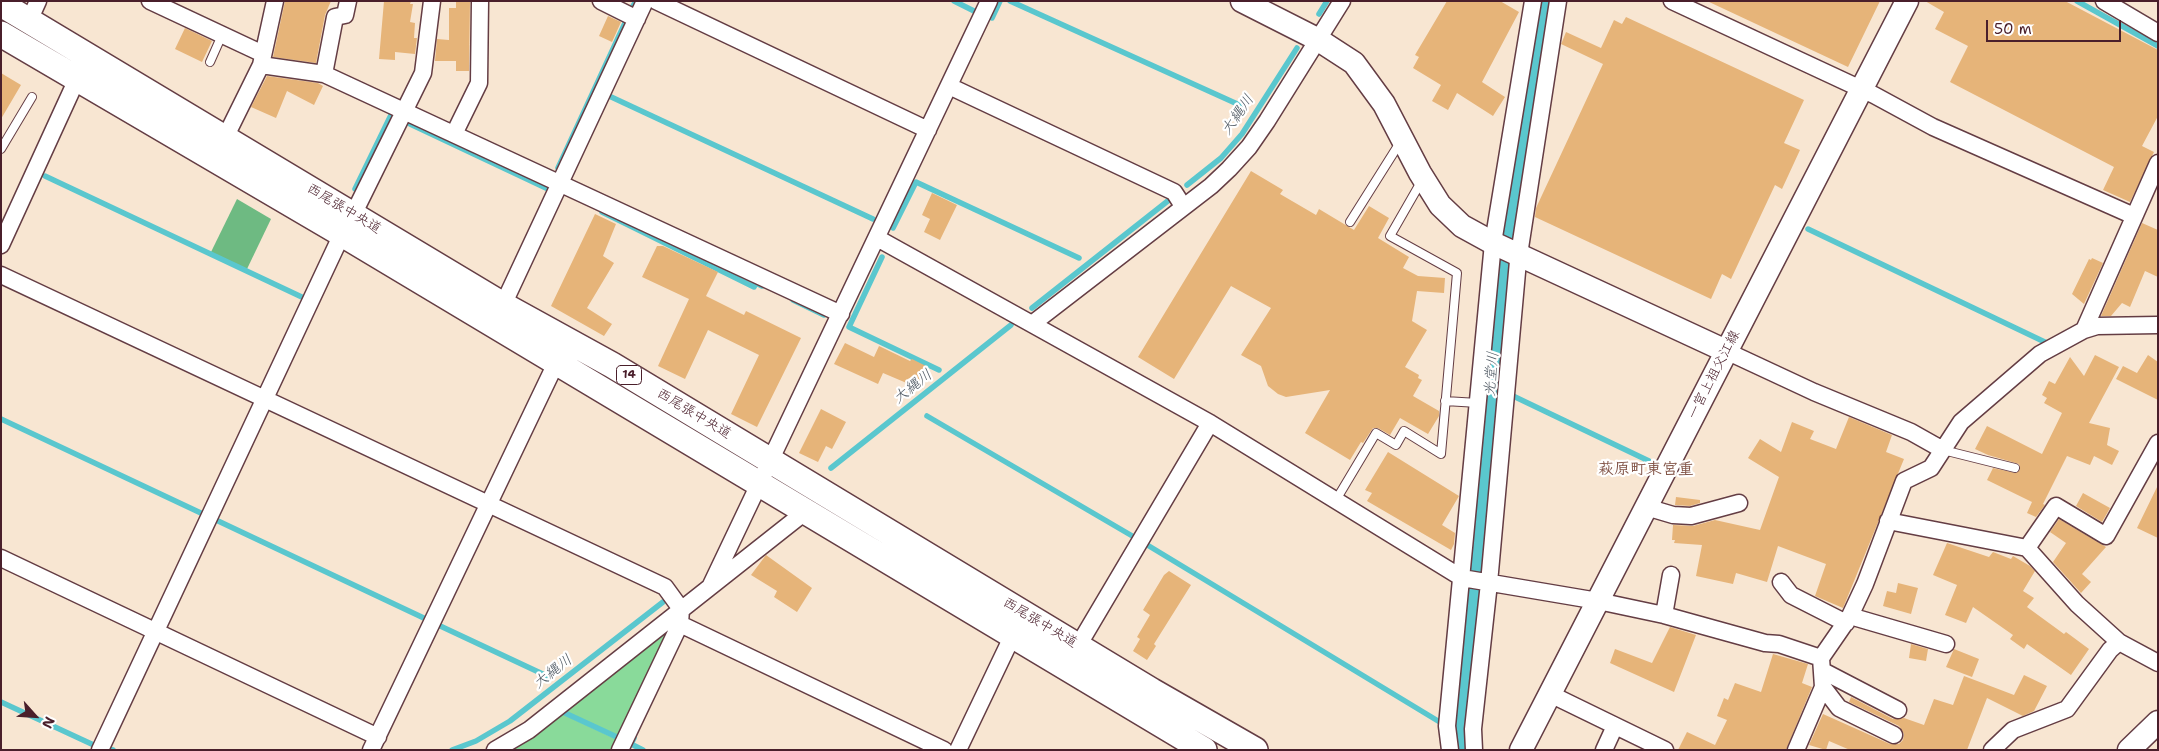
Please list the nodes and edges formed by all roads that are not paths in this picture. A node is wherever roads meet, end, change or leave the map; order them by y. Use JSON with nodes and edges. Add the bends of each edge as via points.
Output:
{"nodes":[{"id":1,"x":150,"y":1,"type":"edge"},
{"id":2,"x":276,"y":1,"type":"edge"},
{"id":3,"x":348,"y":1,"type":"edge"},
{"id":4,"x":432,"y":1,"type":"edge"},
{"id":5,"x":480,"y":1,"type":"edge"},
{"id":6,"x":601,"y":1,"type":"edge"},
{"id":7,"x":645,"y":1,"type":"edge"},
{"id":8,"x":656,"y":1,"type":"edge"},
{"id":9,"x":989,"y":1,"type":"edge"},
{"id":10,"x":1242,"y":1,"type":"edge"},
{"id":11,"x":1342,"y":1,"type":"edge"},
{"id":12,"x":1533,"y":1,"type":"edge"},
{"id":13,"x":1558,"y":1,"type":"edge"},
{"id":14,"x":1672,"y":1,"type":"edge"},
{"id":15,"x":1907,"y":1,"type":"edge"},
{"id":16,"x":2104,"y":1,"type":"edge"},
{"id":17,"x":1,"y":4,"type":"edge"},
{"id":18,"x":33,"y":11,"type":"edge"},
{"id":19,"x":637,"y":19,"type":"junction"},
{"id":20,"x":2158,"y":33,"type":"edge"},
{"id":21,"x":1,"y":34,"type":"edge"},
{"id":22,"x":222,"y":35,"type":"junction"},
{"id":23,"x":1317,"y":39,"type":"junction"},
{"id":24,"x":261,"y":59,"type":"junction"},
{"id":25,"x":210,"y":62,"type":"dead end"},
{"id":26,"x":324,"y":74,"type":"junction"},
{"id":27,"x":77,"y":80,"type":"junction"},
{"id":28,"x":949,"y":86,"type":"junction"},
{"id":29,"x":1861,"y":90,"type":"junction"},
{"id":30,"x":32,"y":96,"type":"dead end"},
{"id":31,"x":403,"y":110,"type":"junction"},
{"id":32,"x":928,"y":130,"type":"junction"},
{"id":33,"x":454,"y":134,"type":"junction"},
{"id":34,"x":225,"y":138,"type":"junction"},
{"id":35,"x":1402,"y":139,"type":"junction"},
{"id":36,"x":1,"y":149,"type":"edge"},
{"id":37,"x":2158,"y":163,"type":"edge"},
{"id":38,"x":1423,"y":178,"type":"junction"},
{"id":39,"x":559,"y":185,"type":"junction"},
{"id":40,"x":1183,"y":206,"type":"junction"},
{"id":41,"x":2134,"y":216,"type":"junction"},
{"id":42,"x":1350,"y":222,"type":"dead end"},
{"id":43,"x":347,"y":224,"type":"junction"},
{"id":44,"x":877,"y":238,"type":"junction"},
{"id":45,"x":1,"y":245,"type":"edge"},
{"id":46,"x":1506,"y":249,"type":"junction"},
{"id":47,"x":1,"y":276,"type":"edge"},
{"id":48,"x":503,"y":305,"type":"junction"},
{"id":49,"x":841,"y":314,"type":"junction"},
{"id":50,"x":1032,"y":324,"type":"junction"},
{"id":51,"x":2157,"y":326,"type":"edge"},
{"id":52,"x":2084,"y":330,"type":"junction"},
{"id":53,"x":1726,"y":351,"type":"junction"},
{"id":54,"x":556,"y":363,"type":"junction"},
{"id":55,"x":264,"y":400,"type":"junction"},
{"id":56,"x":1445,"y":401,"type":"junction"},
{"id":57,"x":1478,"y":403,"type":"junction"},
{"id":58,"x":1210,"y":424,"type":"junction"},
{"id":59,"x":2158,"y":443,"type":"edge"},
{"id":60,"x":1943,"y":450,"type":"junction"},
{"id":61,"x":771,"y":460,"type":"junction"},
{"id":62,"x":2015,"y":468,"type":"dead end"},
{"id":63,"x":758,"y":485,"type":"junction"},
{"id":64,"x":1336,"y":500,"type":"junction"},
{"id":65,"x":487,"y":503,"type":"junction"},
{"id":66,"x":1739,"y":503,"type":"dead end"},
{"id":67,"x":1646,"y":507,"type":"junction"},
{"id":68,"x":805,"y":512,"type":"junction"},
{"id":69,"x":1888,"y":521,"type":"junction"},
{"id":70,"x":2027,"y":548,"type":"junction"},
{"id":71,"x":1,"y":558,"type":"edge"},
{"id":72,"x":1671,"y":575,"type":"dead end"},
{"id":73,"x":1464,"y":579,"type":"junction"},
{"id":74,"x":1487,"y":582,"type":"junction"},
{"id":75,"x":1781,"y":582,"type":"dead end"},
{"id":76,"x":711,"y":585,"type":"junction"},
{"id":77,"x":1598,"y":601,"type":"junction"},
{"id":78,"x":1664,"y":615,"type":"junction"},
{"id":79,"x":680,"y":616,"type":"junction"},
{"id":80,"x":1848,"y":620,"type":"junction"},
{"id":81,"x":156,"y":631,"type":"junction"},
{"id":82,"x":1012,"y":636,"type":"junction"},
{"id":83,"x":2119,"y":642,"type":"junction"},
{"id":84,"x":1946,"y":644,"type":"dead end"},
{"id":85,"x":1078,"y":646,"type":"junction"},
{"id":86,"x":2158,"y":663,"type":"edge"},
{"id":87,"x":1822,"y":672,"type":"junction"},
{"id":88,"x":1550,"y":694,"type":"junction"},
{"id":89,"x":1898,"y":710,"type":"dead end"},
{"id":90,"x":2158,"y":722,"type":"edge"},
{"id":91,"x":1615,"y":726,"type":"junction"},
{"id":92,"x":1894,"y":735,"type":"dead end"},
{"id":93,"x":374,"y":743,"type":"edge"},
{"id":94,"x":100,"y":750,"type":"edge"},
{"id":95,"x":495,"y":750,"type":"edge"},
{"id":96,"x":620,"y":750,"type":"edge"},
{"id":97,"x":944,"y":750,"type":"edge"},
{"id":98,"x":958,"y":750,"type":"edge"},
{"id":99,"x":1204,"y":750,"type":"edge"},
{"id":100,"x":1255,"y":750,"type":"edge"},
{"id":101,"x":1450,"y":750,"type":"edge"},
{"id":102,"x":1474,"y":750,"type":"edge"},
{"id":103,"x":1521,"y":750,"type":"edge"},
{"id":104,"x":1604,"y":750,"type":"edge"},
{"id":105,"x":1665,"y":750,"type":"edge"},
{"id":106,"x":1796,"y":750,"type":"edge"},
{"id":107,"x":1992,"y":750,"type":"edge"},
{"id":108,"x":2129,"y":750,"type":"edge"}],
"edges":[{"from":1,"to":22,"type":"street"},
{"from":2,"to":24,"type":"street"},
{"from":3,"to":26,"type":"street","via":[[345,15],[335,17]]},
{"from":4,"to":31,"type":"street","via":[[423,73]]},
{"from":5,"to":33,"type":"street","via":[[479,83]]},
{"from":6,"to":19,"type":"street"},
{"from":7,"to":19,"type":"street"},
{"from":8,"to":32,"type":"street"},
{"from":9,"to":28,"type":"street"},
{"from":10,"to":23,"type":"main road"},
{"from":11,"to":23,"type":"street"},
{"from":12,"to":46,"type":"street"},
{"from":13,"to":46,"type":"street"},
{"from":14,"to":29,"type":"street"},
{"from":15,"to":29,"type":"main road","name":"一宮上祖父江線"},
{"from":16,"to":20,"type":"street"},
{"from":17,"to":18,"type":"main road","name":"西尾張中央道","number":"14"},
{"from":18,"to":34,"type":"main road","name":"西尾張中央道","number":"14"},
{"from":19,"to":39,"type":"street"},
{"from":21,"to":27,"type":"main road","name":"西尾張中央道","number":"14"},
{"from":22,"to":24,"type":"street"},
{"from":22,"to":25,"type":"lane"},
{"from":23,"to":35,"type":"main road","via":[[1354,63],[1384,104]]},
{"from":23,"to":40,"type":"street","via":[[1249,147],[1211,186]]},
{"from":24,"to":26,"type":"street"},
{"from":24,"to":34,"type":"street"},
{"from":26,"to":31,"type":"street"},
{"from":27,"to":43,"type":"main road","name":"西尾張中央道","number":"14"},
{"from":27,"to":45,"type":"street"},
{"from":28,"to":32,"type":"street"},
{"from":28,"to":40,"type":"street","via":[[1174,192]]},
{"from":29,"to":41,"type":"street","via":[[1933,127]]},
{"from":29,"to":53,"type":"main road","name":"一宮上祖父江線"},
{"from":30,"to":36,"type":"lane"},
{"from":31,"to":33,"type":"street"},
{"from":31,"to":43,"type":"street"},
{"from":32,"to":44,"type":"street"},
{"from":33,"to":39,"type":"street"},
{"from":34,"to":43,"type":"main road","name":"西尾張中央道","number":"14"},
{"from":35,"to":38,"type":"main road"},
{"from":35,"to":42,"type":"lane"},
{"from":37,"to":41,"type":"street"},
{"from":38,"to":46,"type":"main road","via":[[1440,205],[1455,219]]},
{"from":38,"to":56,"type":"lane","via":[[1390,236],[1457,273]]},
{"from":39,"to":48,"type":"street"},
{"from":39,"to":49,"type":"street"},
{"from":40,"to":50,"type":"street"},
{"from":41,"to":52,"type":"street"},
{"from":43,"to":48,"type":"main road","name":"西尾張中央道","number":"14"},
{"from":43,"to":54,"type":"main road","name":"西尾張中央道","number":"14"},
{"from":43,"to":55,"type":"street"},
{"from":44,"to":49,"type":"street"},
{"from":44,"to":50,"type":"street"},
{"from":46,"to":53,"type":"main road"},
{"from":46,"to":57,"type":"street"},
{"from":46,"to":74,"type":"street"},
{"from":47,"to":55,"type":"street"},
{"from":48,"to":61,"type":"main road","name":"西尾張中央道","number":"14","via":[[612,365]]},
{"from":49,"to":61,"type":"street"},
{"from":50,"to":58,"type":"street"},
{"from":51,"to":52,"type":"street","via":[[2097,326]]},
{"from":52,"to":60,"type":"street","via":[[2040,354],[1979,404],[1961,422]]},
{"from":53,"to":60,"type":"street","via":[[1911,432]]},
{"from":53,"to":67,"type":"main road","name":"一宮上祖父江線"},
{"from":54,"to":63,"type":"main road","name":"西尾張中央道","number":"14"},
{"from":54,"to":65,"type":"street"},
{"from":55,"to":65,"type":"street"},
{"from":55,"to":81,"type":"street"},
{"from":56,"to":57,"type":"lane"},
{"from":56,"to":64,"type":"lane","via":[[1441,454],[1404,431],[1396,445],[1376,433]]},
{"from":57,"to":73,"type":"street"},
{"from":58,"to":64,"type":"street"},
{"from":58,"to":85,"type":"street"},
{"from":59,"to":70,"type":"street","via":[[2106,536],[2056,506]]},
{"from":60,"to":62,"type":"lane"},
{"from":60,"to":69,"type":"street","via":[[1932,468],[1904,481]]},
{"from":61,"to":63,"type":"street"},
{"from":61,"to":85,"type":"main road","name":"西尾張中央道","number":"14"},
{"from":63,"to":68,"type":"main road","name":"西尾張中央道","number":"14"},
{"from":63,"to":76,"type":"street"},
{"from":64,"to":73,"type":"street"},
{"from":65,"to":79,"type":"street","via":[[665,587]]},
{"from":65,"to":93,"type":"street"},
{"from":66,"to":67,"type":"street","via":[[1691,516],[1673,515]]},
{"from":67,"to":77,"type":"main road","name":"一宮上祖父江線"},
{"from":68,"to":76,"type":"street"},
{"from":68,"to":82,"type":"main road","name":"西尾張中央道","number":"14"},
{"from":69,"to":70,"type":"street"},
{"from":69,"to":80,"type":"street"},
{"from":70,"to":83,"type":"street","via":[[2077,604]]},
{"from":71,"to":81,"type":"street"},
{"from":72,"to":78,"type":"street"},
{"from":73,"to":74,"type":"street"},
{"from":73,"to":101,"type":"street","via":[[1447,726]]},
{"from":74,"to":77,"type":"street"},
{"from":74,"to":102,"type":"street","via":[[1473,729]]},
{"from":75,"to":80,"type":"street","via":[[1791,595]]},
{"from":76,"to":79,"type":"street"},
{"from":77,"to":78,"type":"street"},
{"from":77,"to":88,"type":"main road","name":"一宮上祖父江線"},
{"from":78,"to":87,"type":"street","via":[[1779,644]]},
{"from":79,"to":95,"type":"street","via":[[529,730]]},
{"from":79,"to":96,"type":"street"},
{"from":79,"to":97,"type":"street"},
{"from":80,"to":84,"type":"street"},
{"from":80,"to":87,"type":"street"},
{"from":81,"to":93,"type":"street"},
{"from":81,"to":94,"type":"street"},
{"from":82,"to":98,"type":"street"},
{"from":82,"to":99,"type":"main road","name":"西尾張中央道","number":"14"},
{"from":83,"to":86,"type":"street"},
{"from":83,"to":107,"type":"street","via":[[2067,709],[2013,730]]},
{"from":85,"to":100,"type":"main road","name":"西尾張中央道","number":"14"},
{"from":87,"to":89,"type":"street"},
{"from":87,"to":92,"type":"street","via":[[1839,708]]},
{"from":87,"to":106,"type":"street"},
{"from":88,"to":91,"type":"street"},
{"from":88,"to":103,"type":"main road","name":"一宮上祖父江線"},
{"from":90,"to":108,"type":"main road"},
{"from":91,"to":104,"type":"street"},
{"from":91,"to":105,"type":"street"}]}
